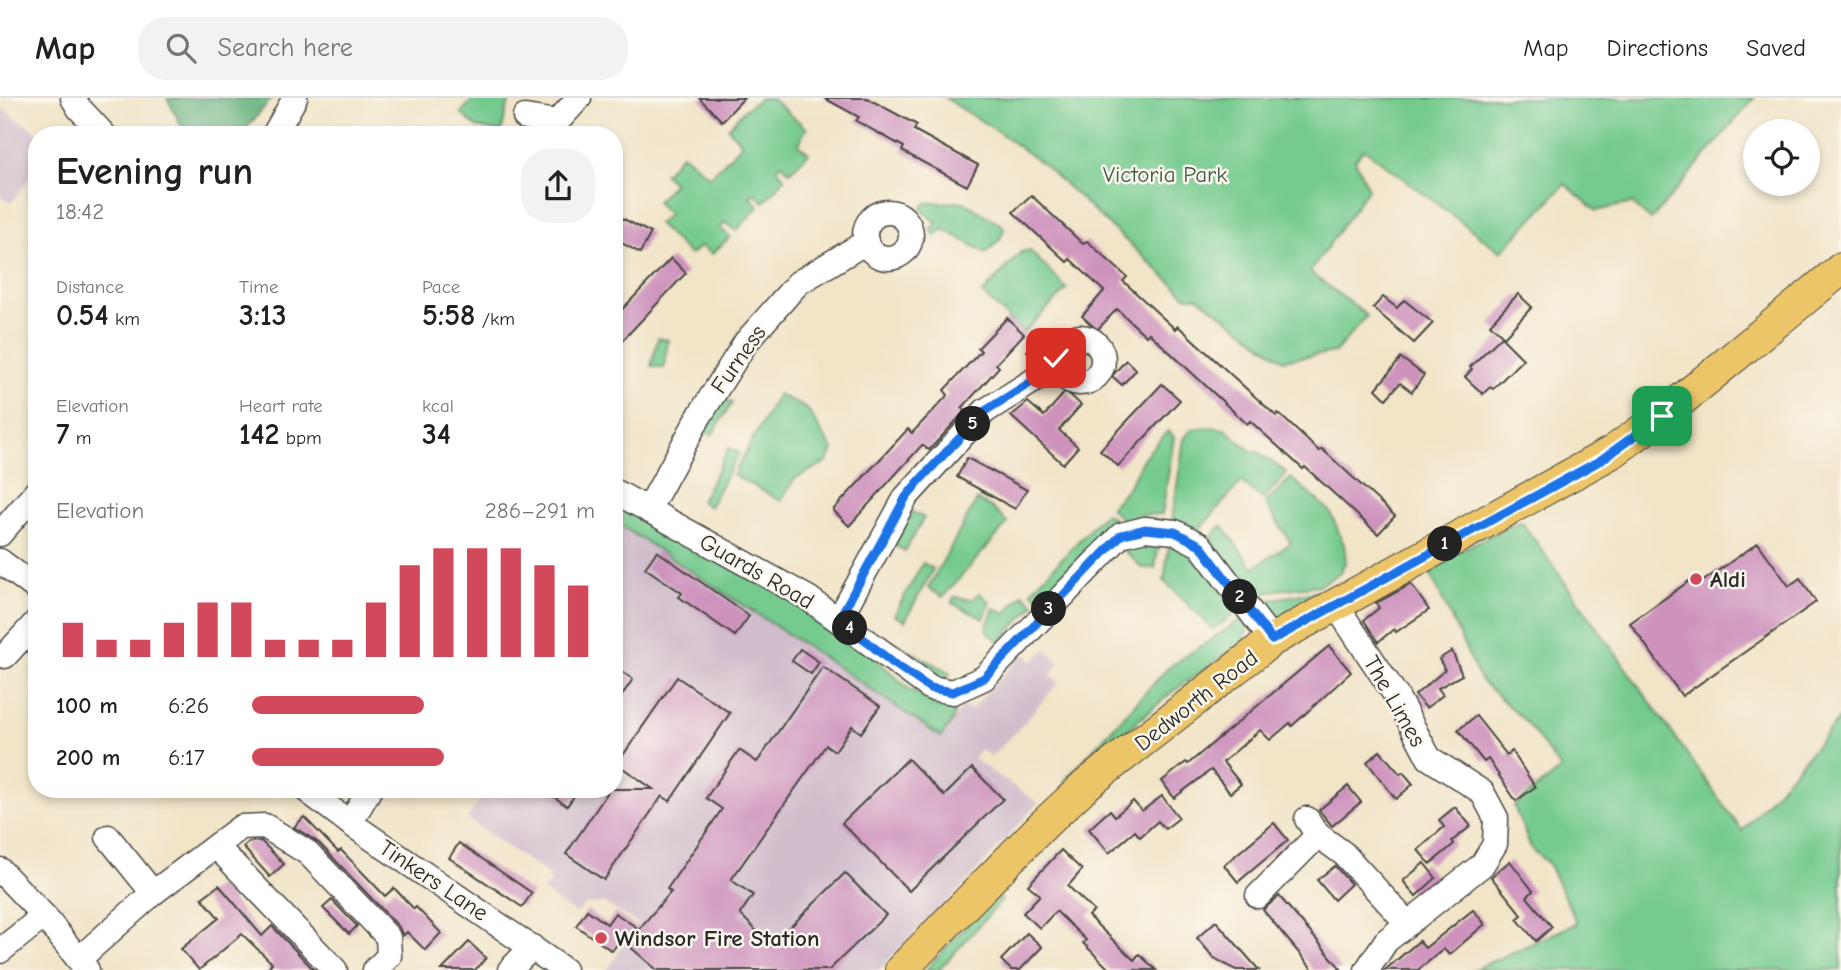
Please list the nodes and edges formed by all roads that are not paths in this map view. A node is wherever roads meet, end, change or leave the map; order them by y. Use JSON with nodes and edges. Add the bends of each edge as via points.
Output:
{"nodes":[{"id":1,"x":73,"y":98,"type":"edge"},
{"id":2,"x":295,"y":98,"type":"edge"},
{"id":3,"x":579,"y":98,"type":"edge"},
{"id":4,"x":526,"y":116,"type":"edge"},
{"id":5,"x":96,"y":126,"type":"edge"},
{"id":6,"x":279,"y":126,"type":"edge"},
{"id":7,"x":866,"y":242,"type":"dead end"},
{"id":8,"x":1841,"y":269,"type":"edge"},
{"id":9,"x":1057,"y":366,"type":"dead end"},
{"id":10,"x":623,"y":496,"type":"edge"},
{"id":11,"x":28,"y":501,"type":"edge"},
{"id":12,"x":648,"y":510,"type":"junction"},
{"id":13,"x":0,"y":534,"type":"edge"},
{"id":14,"x":0,"y":561,"type":"edge"},
{"id":15,"x":28,"y":582,"type":"edge"},
{"id":16,"x":1335,"y":604,"type":"junction"},
{"id":17,"x":839,"y":619,"type":"junction"},
{"id":18,"x":28,"y":631,"type":"edge"},
{"id":19,"x":1272,"y":640,"type":"junction"},
{"id":20,"x":5,"y":656,"type":"dead end"},
{"id":21,"x":317,"y":798,"type":"edge"},
{"id":22,"x":365,"y":798,"type":"edge"},
{"id":23,"x":350,"y":823,"type":"junction"},
{"id":24,"x":108,"y":837,"type":"dead end"},
{"id":25,"x":216,"y":846,"type":"junction"},
{"id":26,"x":0,"y":870,"type":"edge"},
{"id":27,"x":153,"y":892,"type":"junction"},
{"id":28,"x":1258,"y":896,"type":"dead end"},
{"id":29,"x":44,"y":916,"type":"junction"},
{"id":30,"x":1408,"y":924,"type":"junction"},
{"id":31,"x":532,"y":947,"type":"junction"},
{"id":32,"x":0,"y":951,"type":"edge"},
{"id":33,"x":83,"y":964,"type":"edge"},
{"id":34,"x":335,"y":970,"type":"edge"},
{"id":35,"x":375,"y":970,"type":"edge"},
{"id":36,"x":510,"y":970,"type":"edge"},
{"id":37,"x":564,"y":970,"type":"edge"},
{"id":38,"x":901,"y":970,"type":"edge"},
{"id":39,"x":1367,"y":970,"type":"edge"}],
"edges":[{"from":1,"to":5,"type":"street"},
{"from":2,"to":6,"type":"street"},
{"from":3,"to":4,"type":"street","via":[[556,121]]},
{"from":7,"to":12,"type":"street","name":"Furness","via":[[798,284],[746,342]]},
{"from":8,"to":16,"type":"main road","name":"Dedworth Road","via":[[1614,451]]},
{"from":9,"to":17,"type":"street","via":[[985,411],[920,480],[906,497]]},
{"from":10,"to":12,"type":"street","name":"Guards Road"},
{"from":11,"to":13,"type":"street"},
{"from":12,"to":17,"type":"street","name":"Guards Road"},
{"from":14,"to":15,"type":"street"},
{"from":16,"to":19,"type":"main road","name":"Dedworth Road"},
{"from":16,"to":30,"type":"street","name":"The Limes","via":[[1397,697],[1429,758],[1482,792],[1496,818],[1495,844],[1482,865]]},
{"from":17,"to":19,"type":"street","name":"Guards Road","via":[[930,688],[953,692],[984,678],[1121,535],[1145,529],[1175,532],[1200,545]]},
{"from":18,"to":20,"type":"street"},
{"from":19,"to":38,"type":"main road","name":"Dedworth Road","via":[[1086,785]]},
{"from":21,"to":23,"type":"street","name":"Tinkers Lane"},
{"from":22,"to":23,"type":"street"},
{"from":23,"to":31,"type":"street","name":"Tinkers Lane"},
{"from":24,"to":27,"type":"street"},
{"from":25,"to":27,"type":"street"},
{"from":25,"to":34,"type":"street"},
{"from":25,"to":35,"type":"street","via":[[240,827],[265,826],[308,853],[388,937],[389,956]]},
{"from":26,"to":29,"type":"street"},
{"from":27,"to":33,"type":"street"},
{"from":28,"to":30,"type":"street","via":[[1312,827],[1344,853]]},
{"from":29,"to":32,"type":"street"},
{"from":29,"to":33,"type":"street"},
{"from":30,"to":39,"type":"street","name":"The Limes","via":[[1386,941]]},
{"from":31,"to":36,"type":"street"},
{"from":31,"to":37,"type":"street","name":"Tinkers Lane"}]}
